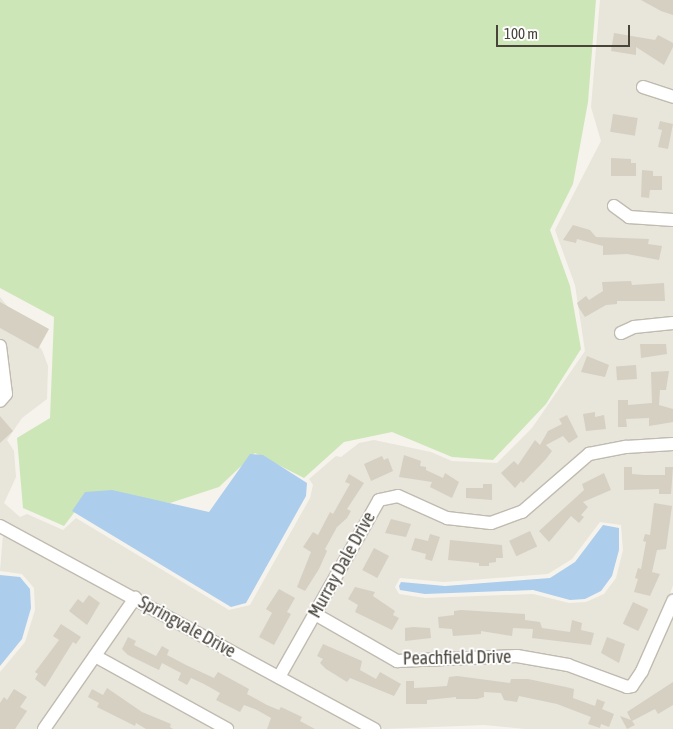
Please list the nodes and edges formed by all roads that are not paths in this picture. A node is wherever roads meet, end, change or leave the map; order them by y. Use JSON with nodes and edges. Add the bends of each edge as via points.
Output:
{"nodes":[{"id":1,"x":643,"y":87,"type":"dead end"},
{"id":2,"x":673,"y":97,"type":"edge"},
{"id":3,"x":614,"y":206,"type":"dead end"},
{"id":4,"x":673,"y":220,"type":"edge"},
{"id":5,"x":673,"y":323,"type":"edge"},
{"id":6,"x":621,"y":333,"type":"dead end"},
{"id":7,"x":0,"y":346,"type":"edge"},
{"id":8,"x":0,"y":401,"type":"edge"},
{"id":9,"x":673,"y":444,"type":"edge"},
{"id":10,"x":0,"y":527,"type":"edge"},
{"id":11,"x":135,"y":598,"type":"junction"},
{"id":12,"x":673,"y":601,"type":"edge"},
{"id":13,"x":315,"y":614,"type":"junction"},
{"id":14,"x":95,"y":656,"type":"junction"},
{"id":15,"x":279,"y":677,"type":"junction"},
{"id":16,"x":44,"y":729,"type":"edge"},
{"id":17,"x":227,"y":729,"type":"edge"},
{"id":18,"x":374,"y":729,"type":"edge"}],
"edges":[{"from":1,"to":2,"type":"street"},
{"from":3,"to":4,"type":"street","via":[[629,217]]},
{"from":5,"to":6,"type":"street","via":[[634,327]]},
{"from":7,"to":8,"type":"street","via":[[6,394]]},
{"from":9,"to":13,"type":"street","name":"Murray Dale Drive","via":[[626,447],[589,454],[522,512],[491,523],[446,518],[398,496],[379,500]]},
{"from":10,"to":11,"type":"street","name":"Springvale Drive"},
{"from":11,"to":14,"type":"street"},
{"from":11,"to":15,"type":"street","name":"Springvale Drive"},
{"from":12,"to":13,"type":"street","name":"Peachfield Drive","via":[[642,671],[632,686],[627,687],[576,668],[517,656],[397,661]]},
{"from":13,"to":15,"type":"street","name":"Murray Dale Drive"},
{"from":14,"to":16,"type":"street"},
{"from":14,"to":17,"type":"street"},
{"from":15,"to":18,"type":"street","name":"Springvale Drive"}]}
